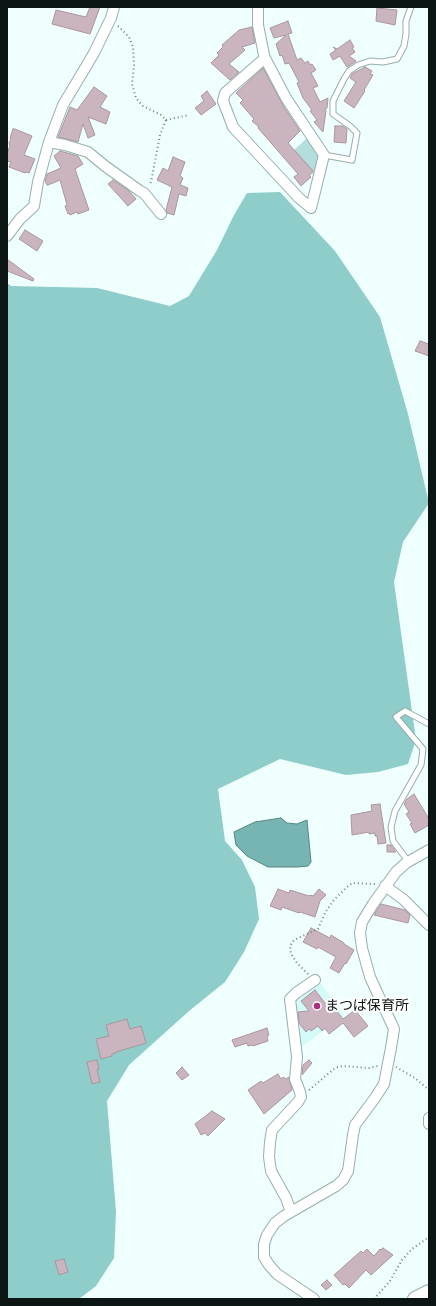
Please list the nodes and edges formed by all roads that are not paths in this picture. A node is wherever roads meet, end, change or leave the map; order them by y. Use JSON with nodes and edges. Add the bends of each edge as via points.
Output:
{"nodes":[{"id":1,"x":114,"y":7,"type":"edge"},
{"id":2,"x":258,"y":7,"type":"edge"},
{"id":3,"x":411,"y":7,"type":"edge"},
{"id":4,"x":265,"y":58,"type":"junction"},
{"id":5,"x":49,"y":142,"type":"junction"},
{"id":6,"x":324,"y":155,"type":"junction"},
{"id":7,"x":161,"y":214,"type":"dead end"},
{"id":8,"x":7,"y":236,"type":"edge"},
{"id":9,"x":429,"y":724,"type":"edge"},
{"id":10,"x":429,"y":850,"type":"edge"},
{"id":11,"x":408,"y":861,"type":"junction"},
{"id":12,"x":386,"y":885,"type":"junction"},
{"id":13,"x":429,"y":924,"type":"edge"},
{"id":14,"x":315,"y":980,"type":"road end"},
{"id":15,"x":429,"y":1118,"type":"edge"},
{"id":16,"x":429,"y":1124,"type":"edge"},
{"id":17,"x":291,"y":1212,"type":"junction"},
{"id":18,"x":429,"y":1292,"type":"edge"},
{"id":19,"x":314,"y":1299,"type":"edge"},
{"id":20,"x":415,"y":1299,"type":"edge"}],
"edges":[{"from":1,"to":5,"type":"street","via":[[94,54],[63,105]]},
{"from":2,"to":4,"type":"street","via":[[258,25]]},
{"from":3,"to":6,"type":"lane","via":[[406,21],[404,46],[397,59],[370,61],[358,65],[349,71],[333,101],[333,114],[357,133],[352,160]]},
{"from":4,"to":6,"type":"street","via":[[286,98]]},
{"from":4,"to":6,"type":"street","via":[[225,93],[223,101],[233,127],[311,208]]},
{"from":5,"to":7,"type":"street","via":[[88,152],[144,193]]},
{"from":5,"to":8,"type":"street","via":[[34,206]]},
{"from":9,"to":11,"type":"lane","via":[[405,711],[396,717],[423,749],[421,765],[395,811],[391,827],[393,841]]},
{"from":10,"to":11,"type":"street"},
{"from":11,"to":12,"type":"street"},
{"from":12,"to":13,"type":"street"},
{"from":12,"to":17,"type":"street","via":[[362,922],[360,933],[370,977],[394,1029],[384,1084],[355,1125],[348,1171],[343,1180]]},
{"from":14,"to":17,"type":"street","via":[[290,1000],[297,1057],[296,1079],[301,1097],[272,1130],[270,1142],[271,1171]]},
{"from":15,"to":16,"type":"street"},
{"from":17,"to":19,"type":"street","via":[[267,1232],[264,1257],[276,1274]]},
{"from":18,"to":20,"type":"main road"}]}
